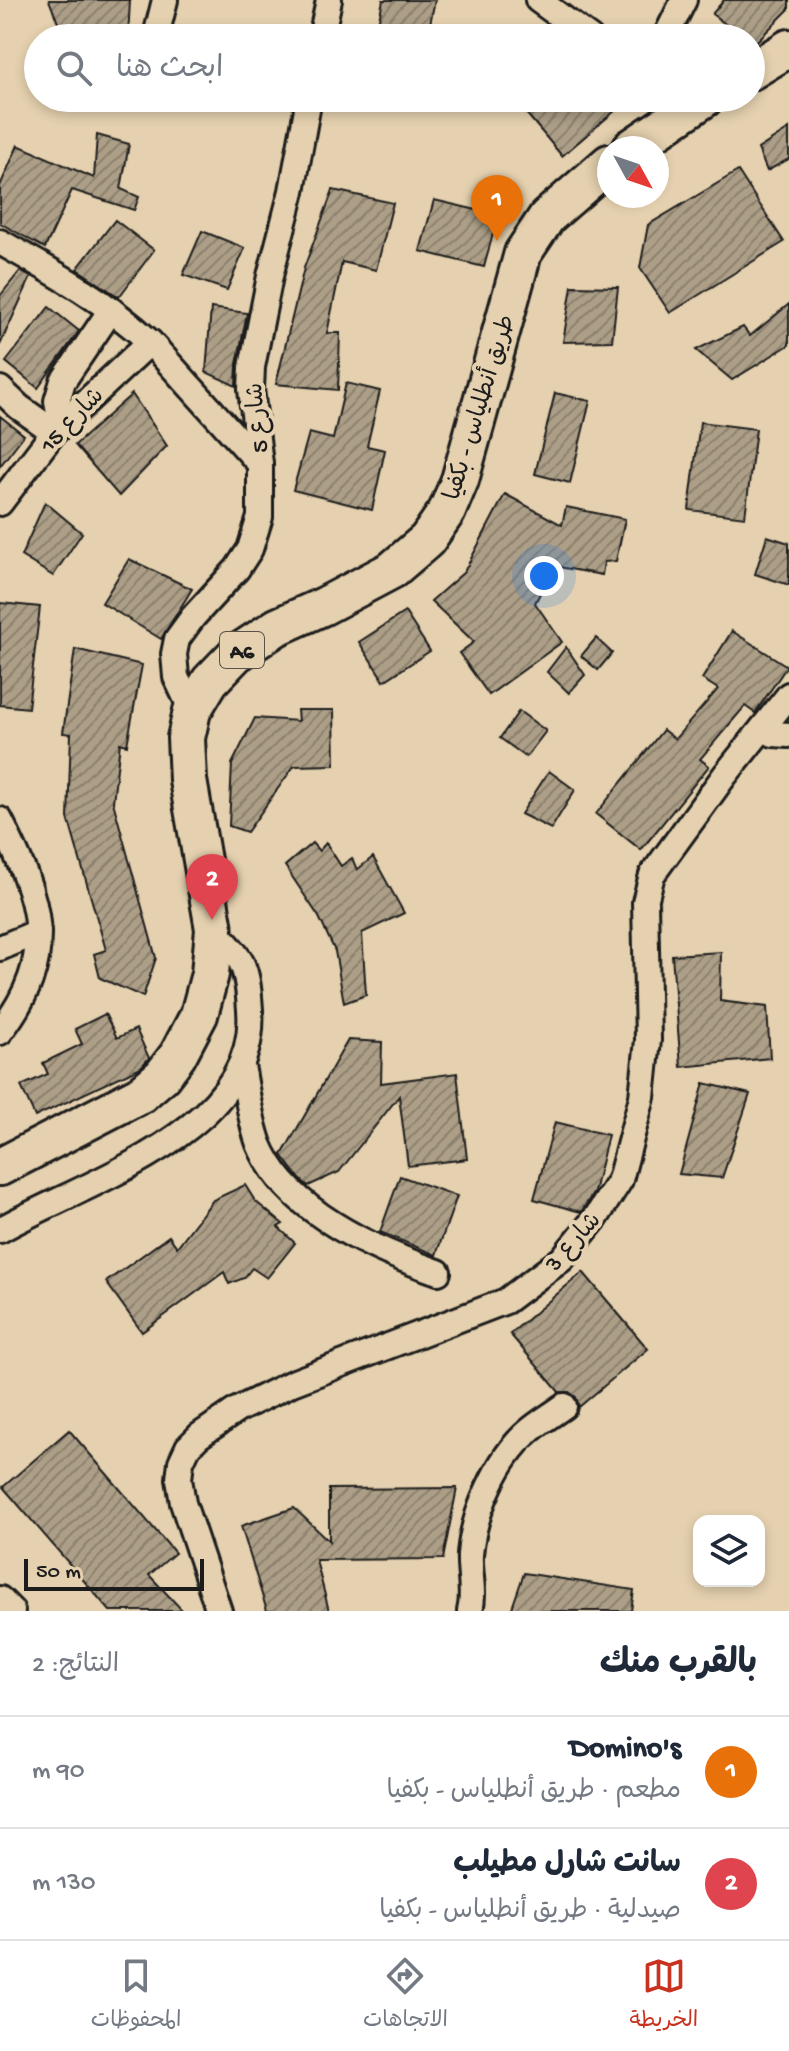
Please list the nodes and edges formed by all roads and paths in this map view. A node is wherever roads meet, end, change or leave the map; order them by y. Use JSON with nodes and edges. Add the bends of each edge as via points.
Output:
{"nodes":[{"id":1,"x":165,"y":0,"type":"edge"},
{"id":2,"x":329,"y":0,"type":"edge"},
{"id":3,"x":538,"y":0,"type":"edge"},
{"id":4,"x":684,"y":0,"type":"edge"},
{"id":5,"x":159,"y":24,"type":"edge"},
{"id":6,"x":324,"y":24,"type":"edge"},
{"id":7,"x":571,"y":24,"type":"edge"},
{"id":8,"x":672,"y":24,"type":"edge"},
{"id":9,"x":789,"y":48,"type":"edge"},
{"id":10,"x":765,"y":63,"type":"edge"},
{"id":11,"x":306,"y":112,"type":"edge"},
{"id":12,"x":681,"y":112,"type":"edge"},
{"id":13,"x":648,"y":136,"type":"edge"},
{"id":14,"x":597,"y":173,"type":"edge"},
{"id":15,"x":0,"y":242,"type":"edge"},
{"id":16,"x":111,"y":310,"type":"junction"},
{"id":17,"x":150,"y":342,"type":"junction"},
{"id":18,"x":0,"y":389,"type":"edge"},
{"id":19,"x":58,"y":429,"type":"junction"},
{"id":20,"x":260,"y":464,"type":"junction"},
{"id":21,"x":0,"y":503,"type":"edge"},
{"id":22,"x":789,"y":695,"type":"edge"},
{"id":23,"x":192,"y":711,"type":"junction"},
{"id":24,"x":764,"y":727,"type":"junction"},
{"id":25,"x":789,"y":735,"type":"edge"},
{"id":26,"x":0,"y":820,"type":"edge"},
{"id":27,"x":214,"y":929,"type":"junction"},
{"id":28,"x":38,"y":932,"type":"junction"},
{"id":29,"x":0,"y":948,"type":"edge"},
{"id":30,"x":0,"y":1032,"type":"edge"},
{"id":31,"x":242,"y":1066,"type":"junction"},
{"id":32,"x":0,"y":1167,"type":"edge"},
{"id":33,"x":0,"y":1230,"type":"edge"},
{"id":34,"x":438,"y":1272,"type":"dead end"},
{"id":35,"x":564,"y":1406,"type":"dead end"},
{"id":36,"x":0,"y":1599,"type":"edge"},
{"id":37,"x":12,"y":1611,"type":"edge"},
{"id":38,"x":219,"y":1611,"type":"edge"},
{"id":39,"x":470,"y":1611,"type":"edge"}],
"edges":[{"from":1,"to":5,"type":"street"},
{"from":2,"to":6,"type":"street"},
{"from":3,"to":7,"type":"street"},
{"from":4,"to":8,"type":"street"},
{"from":9,"to":10,"type":"highway"},
{"from":11,"to":20,"type":"street","name":"شارع 5","via":[[252,367]]},
{"from":12,"to":13,"type":"highway"},
{"from":14,"to":23,"type":"highway","name":"طريق أنطلياس - بكفيا","number":"A6","via":[[547,217],[523,253],[460,480],[427,540],[392,570],[277,627],[236,654],[210,681]]},
{"from":15,"to":16,"type":"street","via":[[82,287]]},
{"from":16,"to":17,"type":"street"},
{"from":16,"to":19,"type":"street","via":[[63,381]]},
{"from":17,"to":19,"type":"street","name":"شارع 15"},
{"from":17,"to":20,"type":"street"},
{"from":18,"to":19,"type":"street","via":[[19,407]]},
{"from":19,"to":21,"type":"street","name":"شارع 15"},
{"from":20,"to":23,"type":"street","name":"شارع 5","via":[[260,517],[250,549],[177,639],[176,677]]},
{"from":22,"to":24,"type":"street","name":"شارع 3"},
{"from":23,"to":27,"type":"highway","name":"طريق أنطلياس - بكفيا","number":"A6","via":[[186,738],[188,780]]},
{"from":24,"to":25,"type":"street"},
{"from":24,"to":38,"type":"street","name":"شارع 3","via":[[652,875],[645,902],[648,1040],[642,1097],[620,1180],[562,1259],[506,1301],[292,1383],[237,1410],[188,1447],[179,1479],[183,1503]]},
{"from":26,"to":28,"type":"street","via":[[26,872]]},
{"from":27,"to":31,"type":"street","via":[[241,962],[249,993],[252,1029]]},
{"from":27,"to":32,"type":"highway","name":"طريق أنطلياس - بكفيا","number":"A6","via":[[199,1015],[162,1076],[141,1094]]},
{"from":28,"to":29,"type":"street"},
{"from":28,"to":30,"type":"street","via":[[28,988]]},
{"from":31,"to":33,"type":"street","via":[[181,1136]]},
{"from":31,"to":34,"type":"street","via":[[258,1142],[272,1169],[299,1199],[375,1247]]},
{"from":35,"to":39,"type":"street","via":[[526,1433],[498,1469],[475,1521]]},
{"from":36,"to":37,"type":"street"}]}
